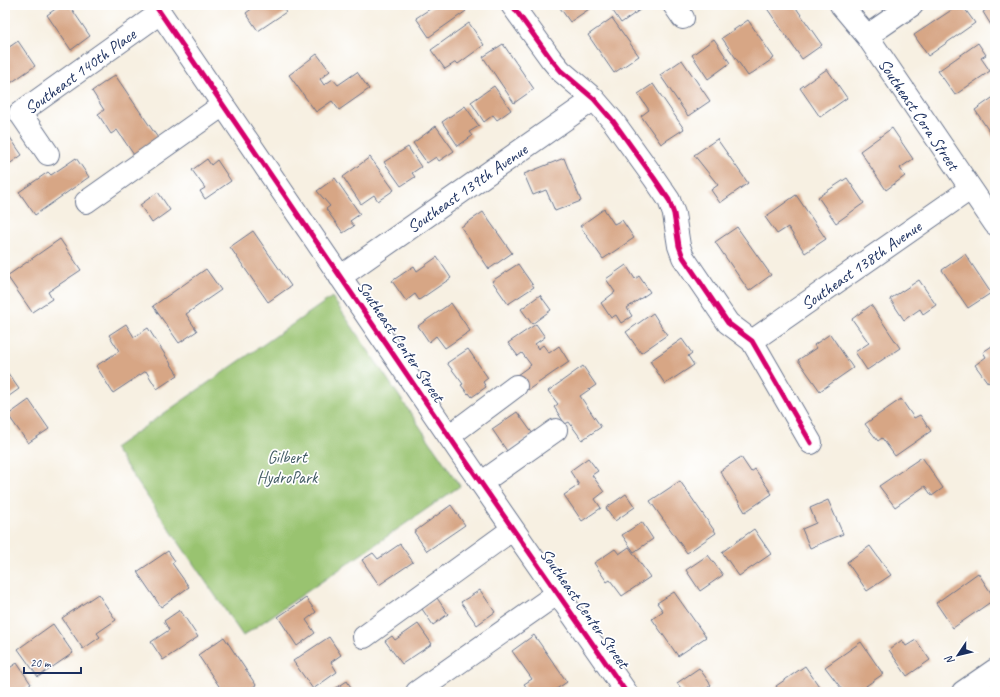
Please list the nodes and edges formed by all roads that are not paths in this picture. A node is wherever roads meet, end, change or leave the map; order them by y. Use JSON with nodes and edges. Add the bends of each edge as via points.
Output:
{"nodes":[{"id":1,"x":512,"y":5,"type":"edge"},
{"id":2,"x":841,"y":5,"type":"edge"},
{"id":3,"x":912,"y":5,"type":"edge"},
{"id":4,"x":158,"y":9,"type":"edge"},
{"id":5,"x":867,"y":36,"type":"junction"},
{"id":6,"x":594,"y":99,"type":"junction"},
{"id":7,"x":223,"y":105,"type":"junction"},
{"id":8,"x":48,"y":154,"type":"dead end"},
{"id":9,"x":970,"y":189,"type":"junction"},
{"id":10,"x":86,"y":202,"type":"dead end"},
{"id":11,"x":995,"y":224,"type":"edge"},
{"id":12,"x":340,"y":277,"type":"junction"},
{"id":13,"x":752,"y":341,"type":"junction"},
{"id":14,"x":516,"y":386,"type":"dead end"},
{"id":15,"x":556,"y":430,"type":"dead end"},
{"id":16,"x":449,"y":436,"type":"junction"},
{"id":17,"x":812,"y":443,"type":"dead end"},
{"id":18,"x":481,"y":483,"type":"junction"},
{"id":19,"x":513,"y":529,"type":"junction"},
{"id":20,"x":558,"y":593,"type":"junction"},
{"id":21,"x":364,"y":637,"type":"dead end"},
{"id":22,"x":995,"y":670,"type":"edge"},
{"id":23,"x":417,"y":692,"type":"edge"},
{"id":24,"x":626,"y":692,"type":"edge"},
{"id":25,"x":963,"y":692,"type":"edge"}],
"edges":[{"from":1,"to":6,"type":"street","via":[[561,71]]},
{"from":2,"to":5,"type":"street","name":"Southeast Cora Street"},
{"from":3,"to":5,"type":"street"},
{"from":4,"to":7,"type":"street","name":"Southeast Center Street"},
{"from":4,"to":8,"type":"street","name":"Southeast 140th Place","via":[[20,113]]},
{"from":5,"to":9,"type":"street","name":"Southeast Cora Street"},
{"from":6,"to":12,"type":"street","name":"Southeast 139th Avenue"},
{"from":6,"to":13,"type":"street","via":[[613,121],[669,200],[683,257],[728,323]]},
{"from":7,"to":10,"type":"street"},
{"from":7,"to":12,"type":"street","name":"Southeast Center Street"},
{"from":9,"to":11,"type":"street","name":"Southeast Cora Street"},
{"from":9,"to":13,"type":"street","name":"Southeast 138th Avenue"},
{"from":12,"to":16,"type":"street","name":"Southeast Center Street"},
{"from":13,"to":17,"type":"street"},
{"from":14,"to":16,"type":"street"},
{"from":15,"to":18,"type":"street"},
{"from":16,"to":18,"type":"street","name":"Southeast Center Street"},
{"from":18,"to":19,"type":"street","name":"Southeast Center Street"},
{"from":19,"to":20,"type":"street","name":"Southeast Center Street"},
{"from":19,"to":21,"type":"street"},
{"from":20,"to":23,"type":"street"},
{"from":20,"to":24,"type":"street","name":"Southeast Center Street"},
{"from":22,"to":25,"type":"street"}]}
